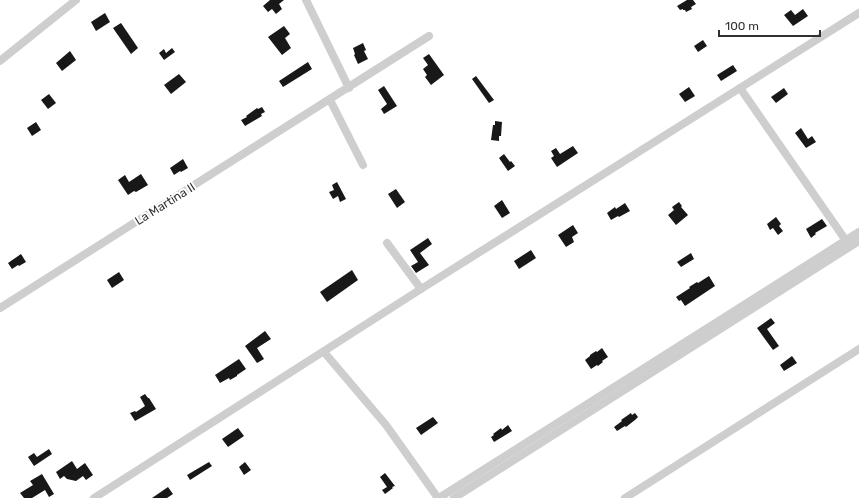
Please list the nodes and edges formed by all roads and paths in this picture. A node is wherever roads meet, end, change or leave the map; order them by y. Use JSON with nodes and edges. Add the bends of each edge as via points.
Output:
{"nodes":[{"id":1,"x":76,"y":0,"type":"edge"},
{"id":2,"x":306,"y":0,"type":"edge"},
{"id":3,"x":859,"y":13,"type":"edge"},
{"id":4,"x":429,"y":36,"type":"dead end"},
{"id":5,"x":0,"y":61,"type":"edge"},
{"id":6,"x":349,"y":88,"type":"junction"},
{"id":7,"x":740,"y":88,"type":"junction"},
{"id":8,"x":330,"y":100,"type":"junction"},
{"id":9,"x":363,"y":165,"type":"dead end"},
{"id":10,"x":859,"y":232,"type":"edge"},
{"id":11,"x":859,"y":241,"type":"edge"},
{"id":12,"x":387,"y":243,"type":"dead end"},
{"id":13,"x":848,"y":243,"type":"junction"},
{"id":14,"x":421,"y":289,"type":"junction"},
{"id":15,"x":0,"y":308,"type":"edge"},
{"id":16,"x":859,"y":349,"type":"edge"},
{"id":17,"x":324,"y":352,"type":"junction"},
{"id":18,"x":94,"y":498,"type":"edge"},
{"id":19,"x":438,"y":498,"type":"edge"},
{"id":20,"x":454,"y":498,"type":"edge"},
{"id":21,"x":625,"y":498,"type":"edge"}],
"edges":[{"from":1,"to":5,"type":"street"},
{"from":2,"to":6,"type":"street"},
{"from":3,"to":7,"type":"street"},
{"from":4,"to":6,"type":"street","name":"La Martina II"},
{"from":6,"to":8,"type":"street","name":"La Martina II"},
{"from":7,"to":13,"type":"street"},
{"from":7,"to":14,"type":"street"},
{"from":8,"to":9,"type":"street"},
{"from":8,"to":15,"type":"street","name":"La Martina II"},
{"from":10,"to":13,"type":"street"},
{"from":11,"to":13,"type":"street"},
{"from":12,"to":14,"type":"street"},
{"from":13,"to":19,"type":"street"},
{"from":13,"to":20,"type":"street"},
{"from":14,"to":17,"type":"street"},
{"from":16,"to":21,"type":"street"},
{"from":17,"to":18,"type":"street"},
{"from":17,"to":19,"type":"street","via":[[386,425]]}]}
